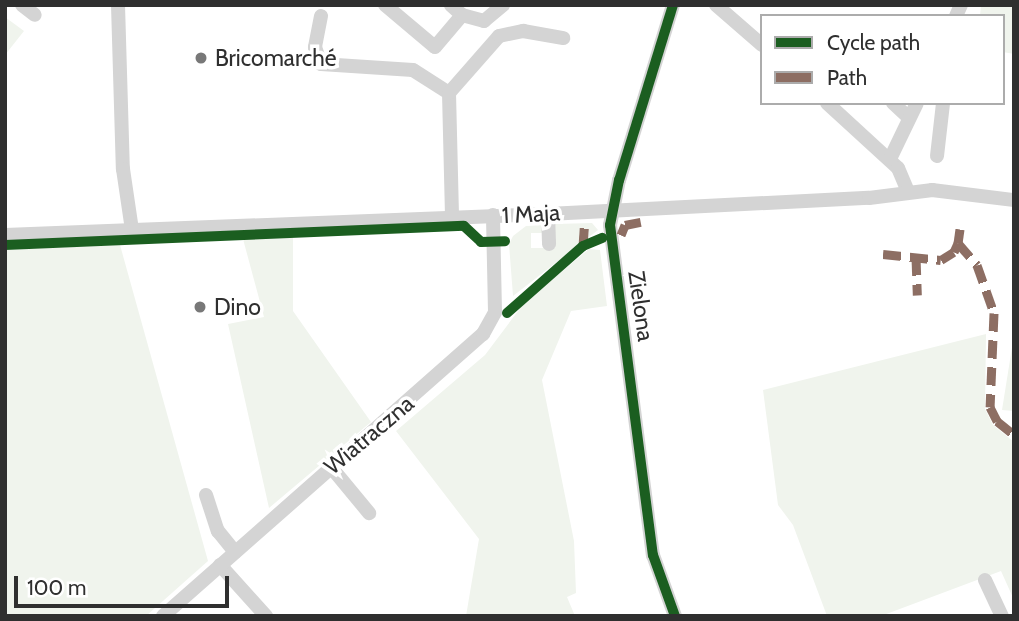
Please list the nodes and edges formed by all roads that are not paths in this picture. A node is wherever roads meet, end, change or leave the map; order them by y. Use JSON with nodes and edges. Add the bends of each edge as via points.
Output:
{"nodes":[{"id":1,"x":22,"y":5,"type":"edge"},
{"id":2,"x":118,"y":5,"type":"edge"},
{"id":3,"x":385,"y":5,"type":"edge"},
{"id":4,"x":503,"y":5,"type":"edge"},
{"id":5,"x":673,"y":5,"type":"edge"},
{"id":6,"x":716,"y":5,"type":"edge"},
{"id":7,"x":456,"y":10,"type":"edge"},
{"id":8,"x":35,"y":15,"type":"dead end"},
{"id":9,"x":321,"y":16,"type":"dead end"},
{"id":10,"x":563,"y":38,"type":"dead end"},
{"id":11,"x":760,"y":43,"type":"edge"},
{"id":12,"x":449,"y":93,"type":"junction"},
{"id":13,"x":829,"y":105,"type":"edge"},
{"id":14,"x":895,"y":105,"type":"edge"},
{"id":15,"x":916,"y":105,"type":"edge"},
{"id":16,"x":943,"y":105,"type":"edge"},
{"id":17,"x":909,"y":118,"type":"junction"},
{"id":18,"x":937,"y":156,"type":"dead end"},
{"id":19,"x":890,"y":159,"type":"junction"},
{"id":20,"x":908,"y":192,"type":"junction"},
{"id":21,"x":1014,"y":200,"type":"edge"},
{"id":22,"x":612,"y":210,"type":"junction"},
{"id":23,"x":548,"y":214,"type":"junction"},
{"id":24,"x":493,"y":215,"type":"junction"},
{"id":25,"x":452,"y":217,"type":"junction"},
{"id":26,"x":132,"y":230,"type":"junction"},
{"id":27,"x":5,"y":235,"type":"edge"},
{"id":28,"x":549,"y":244,"type":"dead end"},
{"id":29,"x":331,"y":467,"type":"junction"},
{"id":30,"x":205,"y":495,"type":"dead end"},
{"id":31,"x":369,"y":513,"type":"dead end"},
{"id":32,"x":235,"y":552,"type":"junction"},
{"id":33,"x":220,"y":565,"type":"junction"},
{"id":34,"x":985,"y":580,"type":"dead end"},
{"id":35,"x":163,"y":616,"type":"edge"},
{"id":36,"x":266,"y":616,"type":"edge"},
{"id":37,"x":675,"y":616,"type":"edge"},
{"id":38,"x":1002,"y":616,"type":"edge"}],
"edges":[{"from":1,"to":8,"type":"street"},
{"from":2,"to":26,"type":"street","via":[[123,169]]},
{"from":3,"to":7,"type":"street","via":[[435,47]]},
{"from":4,"to":7,"type":"street","via":[[484,21]]},
{"from":5,"to":22,"type":"street","name":"Zielona"},
{"from":6,"to":11,"type":"street"},
{"from":9,"to":12,"type":"street","via":[[314,47],[321,64],[413,70]]},
{"from":10,"to":12,"type":"street","via":[[523,31],[499,36]]},
{"from":12,"to":25,"type":"street"},
{"from":13,"to":19,"type":"street"},
{"from":14,"to":17,"type":"street"},
{"from":15,"to":17,"type":"street"},
{"from":16,"to":18,"type":"street"},
{"from":17,"to":19,"type":"street"},
{"from":19,"to":20,"type":"street"},
{"from":20,"to":21,"type":"street","name":"1 Maja","via":[[946,191]]},
{"from":20,"to":22,"type":"street","name":"1 Maja"},
{"from":22,"to":23,"type":"street","name":"1 Maja"},
{"from":22,"to":37,"type":"street","name":"Zielona","via":[[610,237],[653,555]]},
{"from":23,"to":24,"type":"street","name":"1 Maja"},
{"from":23,"to":28,"type":"street"},
{"from":24,"to":25,"type":"street","name":"1 Maja"},
{"from":24,"to":29,"type":"street","name":"Wiatraczna","via":[[496,292],[490,324],[471,347]]},
{"from":25,"to":26,"type":"street","name":"1 Maja"},
{"from":26,"to":27,"type":"street","name":"1 Maja"},
{"from":29,"to":31,"type":"street"},
{"from":29,"to":32,"type":"street","name":"Wiatraczna"},
{"from":30,"to":32,"type":"street","via":[[211,517]]},
{"from":32,"to":33,"type":"street","name":"Wiatraczna"},
{"from":33,"to":35,"type":"street","name":"Wiatraczna"},
{"from":33,"to":36,"type":"street"},
{"from":34,"to":38,"type":"street"}]}
